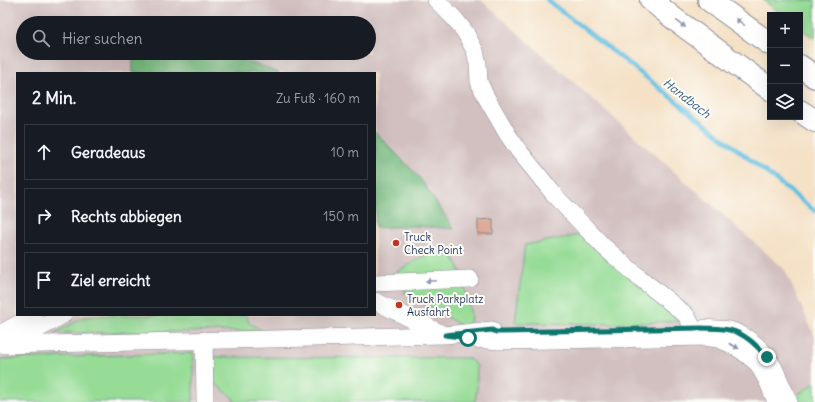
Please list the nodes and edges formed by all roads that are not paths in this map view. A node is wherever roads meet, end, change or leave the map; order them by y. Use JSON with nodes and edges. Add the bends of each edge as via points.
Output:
{"nodes":[{"id":1,"x":436,"y":0,"type":"edge"},
{"id":2,"x":650,"y":0,"type":"edge"},
{"id":3,"x":709,"y":0,"type":"edge"},
{"id":4,"x":767,"y":42,"type":"edge"},
{"id":5,"x":803,"y":68,"type":"edge"},
{"id":6,"x":815,"y":77,"type":"edge"},
{"id":7,"x":767,"y":87,"type":"edge"},
{"id":8,"x":803,"y":113,"type":"edge"},
{"id":9,"x":815,"y":121,"type":"edge"},
{"id":10,"x":470,"y":279,"type":"dead end"},
{"id":11,"x":376,"y":283,"type":"edge"},
{"id":12,"x":376,"y":301,"type":"edge"},
{"id":13,"x":33,"y":316,"type":"edge"},
{"id":14,"x":61,"y":316,"type":"edge"},
{"id":15,"x":693,"y":328,"type":"junction"},
{"id":16,"x":445,"y":335,"type":"junction"},
{"id":17,"x":204,"y":340,"type":"junction"},
{"id":18,"x":3,"y":341,"type":"edge"},
{"id":19,"x":205,"y":402,"type":"edge"},
{"id":20,"x":776,"y":402,"type":"edge"},
{"id":21,"x":788,"y":402,"type":"edge"}],
"edges":[{"from":1,"to":15,"type":"lane","via":[[465,32],[475,51],[479,82],[519,151],[587,230],[686,316]]},
{"from":2,"to":7,"type":"highway","one_way":true},
{"from":4,"to":3,"type":"highway","one_way":true},
{"from":5,"to":6,"type":"highway"},
{"from":8,"to":9,"type":"highway"},
{"from":10,"to":11,"type":"lane","one_way":true},
{"from":12,"to":16,"type":"lane"},
{"from":13,"to":18,"type":"lane"},
{"from":14,"to":18,"type":"lane"},
{"from":15,"to":16,"type":"lane","via":[[500,332],[489,328]]},
{"from":15,"to":21,"type":"lane","via":[[728,330],[752,342],[773,366]]},
{"from":16,"to":17,"type":"lane"},
{"from":16,"to":20,"type":"lane","one_way":true,"via":[[499,341],[718,339],[742,351],[758,364]]},
{"from":17,"to":18,"type":"lane"},
{"from":17,"to":19,"type":"lane"}]}
